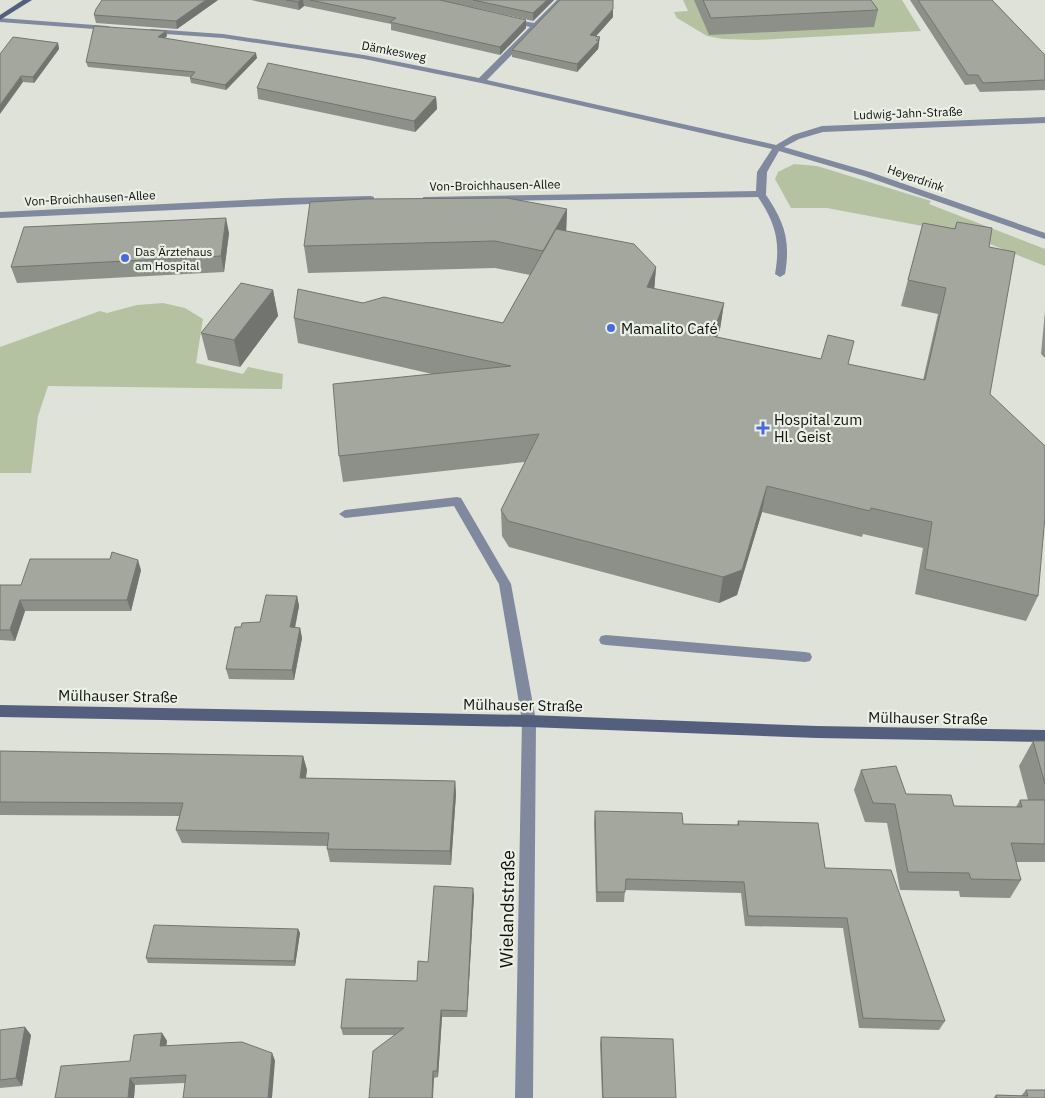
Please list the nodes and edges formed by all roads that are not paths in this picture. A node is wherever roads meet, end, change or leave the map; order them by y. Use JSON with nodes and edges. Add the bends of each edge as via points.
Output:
{"nodes":[{"id":1,"x":28,"y":0,"type":"edge"},
{"id":2,"x":561,"y":0,"type":"edge"},
{"id":3,"x":496,"y":17,"type":"edge"},
{"id":4,"x":0,"y":19,"type":"edge"},
{"id":5,"x":535,"y":26,"type":"junction"},
{"id":6,"x":114,"y":28,"type":"edge"},
{"id":7,"x":143,"y":30,"type":"edge"},
{"id":8,"x":481,"y":81,"type":"junction"},
{"id":9,"x":1045,"y":120,"type":"edge"},
{"id":10,"x":777,"y":148,"type":"junction"},
{"id":11,"x":761,"y":194,"type":"junction"},
{"id":12,"x":384,"y":199,"type":"edge"},
{"id":13,"x":413,"y":199,"type":"edge"},
{"id":14,"x":0,"y":215,"type":"edge"},
{"id":15,"x":1045,"y":236,"type":"edge"},
{"id":16,"x":780,"y":274,"type":"dead end"},
{"id":17,"x":345,"y":514,"type":"dead end"},
{"id":18,"x":606,"y":640,"type":"dead end"},
{"id":19,"x":805,"y":657,"type":"dead end"},
{"id":20,"x":0,"y":711,"type":"edge"},
{"id":21,"x":529,"y":721,"type":"junction"},
{"id":22,"x":1045,"y":736,"type":"edge"},
{"id":23,"x":524,"y":1098,"type":"edge"}],
"edges":[{"from":1,"to":4,"type":"street"},
{"from":2,"to":5,"type":"street"},
{"from":3,"to":5,"type":"street"},
{"from":4,"to":6,"type":"street"},
{"from":5,"to":8,"type":"street"},
{"from":7,"to":8,"type":"street","name":"Dämkesweg","via":[[222,36],[364,57]]},
{"from":8,"to":10,"type":"street","name":"Dämkesweg"},
{"from":9,"to":10,"type":"street","name":"Ludwig-Jahn-Straße","via":[[822,129],[796,137]]},
{"from":10,"to":11,"type":"street","via":[[762,172]]},
{"from":10,"to":15,"type":"street","name":"Heyerdrink","via":[[867,174]]},
{"from":11,"to":13,"type":"street","name":"Von-Broichhausen-Allee"},
{"from":11,"to":16,"type":"street","via":[[776,216],[783,236]]},
{"from":12,"to":14,"type":"street","name":"Von-Broichhausen-Allee"},
{"from":17,"to":21,"type":"street","name":"Wielandstraße","via":[[457,501],[504,584]]},
{"from":18,"to":19,"type":"street"},
{"from":20,"to":21,"type":"street","name":"Mülhauser Straße"},
{"from":21,"to":22,"type":"street","name":"Mülhauser Straße","via":[[817,732]]},
{"from":21,"to":23,"type":"street","name":"Wielandstraße"}]}
